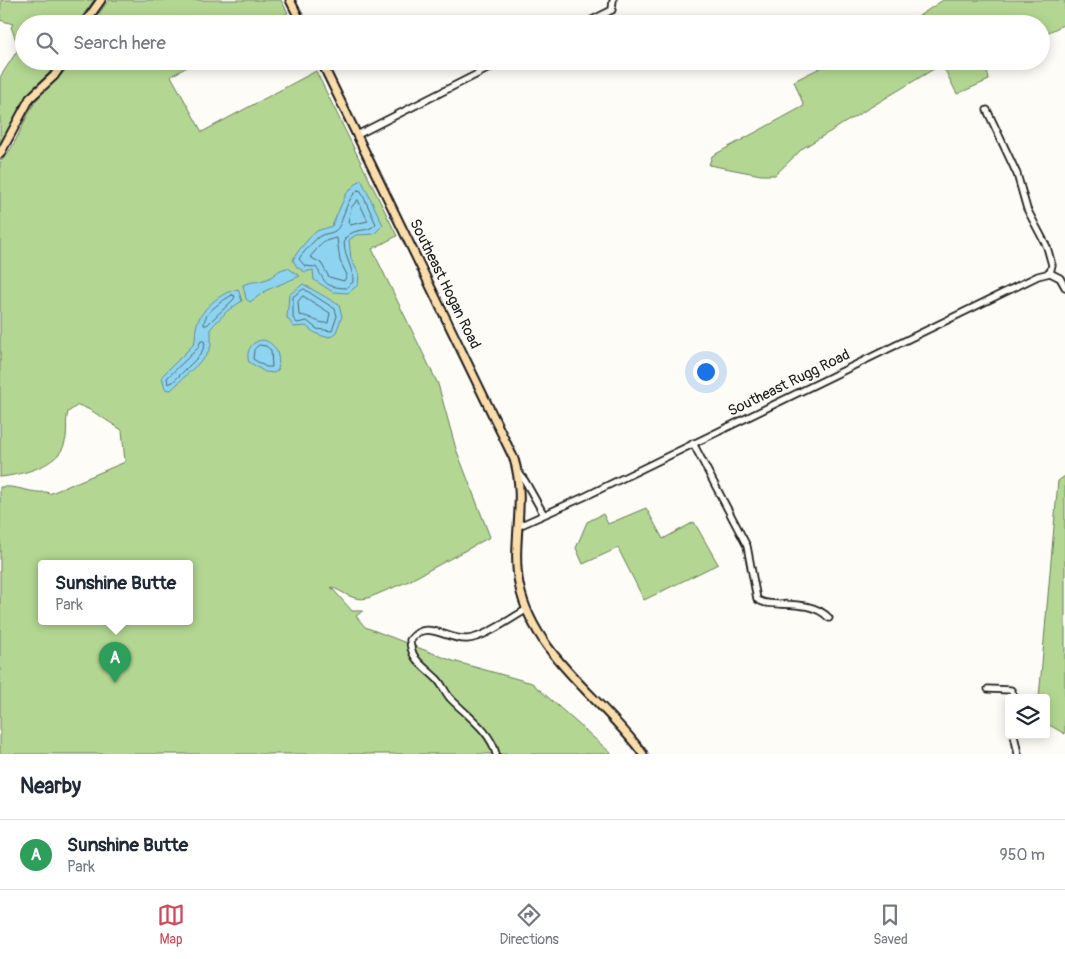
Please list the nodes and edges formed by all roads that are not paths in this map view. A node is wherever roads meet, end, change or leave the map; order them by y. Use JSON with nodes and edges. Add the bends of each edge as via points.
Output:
{"nodes":[{"id":1,"x":101,"y":0,"type":"edge"},
{"id":2,"x":290,"y":0,"type":"edge"},
{"id":3,"x":613,"y":0,"type":"edge"},
{"id":4,"x":90,"y":15,"type":"edge"},
{"id":5,"x":298,"y":15,"type":"edge"},
{"id":6,"x":601,"y":15,"type":"edge"},
{"id":7,"x":58,"y":70,"type":"edge"},
{"id":8,"x":325,"y":70,"type":"edge"},
{"id":9,"x":485,"y":70,"type":"edge"},
{"id":10,"x":987,"y":110,"type":"dead end"},
{"id":11,"x":357,"y":135,"type":"junction"},
{"id":12,"x":0,"y":154,"type":"edge"},
{"id":13,"x":1050,"y":273,"type":"junction"},
{"id":14,"x":1065,"y":287,"type":"edge"},
{"id":15,"x":693,"y":443,"type":"junction"},
{"id":16,"x":517,"y":470,"type":"junction"},
{"id":17,"x":543,"y":513,"type":"junction"},
{"id":18,"x":519,"y":526,"type":"junction"},
{"id":19,"x":526,"y":610,"type":"junction"},
{"id":20,"x":829,"y":618,"type":"dead end"},
{"id":21,"x":988,"y":688,"type":"dead end"},
{"id":22,"x":1013,"y":694,"type":"edge"},
{"id":23,"x":1015,"y":739,"type":"edge"},
{"id":24,"x":496,"y":754,"type":"edge"},
{"id":25,"x":643,"y":754,"type":"edge"},
{"id":26,"x":1018,"y":754,"type":"edge"}],
"edges":[{"from":1,"to":4,"type":"main road"},
{"from":2,"to":5,"type":"main road"},
{"from":3,"to":6,"type":"street","via":[[614,8]]},
{"from":7,"to":12,"type":"main road","via":[[30,98]]},
{"from":8,"to":11,"type":"main road","name":"Southeast Hogan Road"},
{"from":9,"to":11,"type":"street"},
{"from":10,"to":13,"type":"street","via":[[1017,174],[1027,209],[1047,247],[1052,265]]},
{"from":11,"to":16,"type":"main road","name":"Southeast Hogan Road","via":[[505,438]]},
{"from":13,"to":14,"type":"street","via":[[1060,278]]},
{"from":13,"to":15,"type":"street","name":"Southeast Rugg Road"},
{"from":15,"to":17,"type":"street","name":"Southeast Rugg Road","via":[[573,502]]},
{"from":15,"to":20,"type":"street","via":[[747,546],[757,599],[765,604],[798,604]]},
{"from":16,"to":17,"type":"street"},
{"from":16,"to":18,"type":"main road","name":"Southeast Hogan Road","via":[[521,498]]},
{"from":17,"to":18,"type":"street","name":"Southeast Rugg Road"},
{"from":18,"to":19,"type":"main road","name":"Southeast Hogan Road","via":[[518,581]]},
{"from":19,"to":24,"type":"street","via":[[469,639],[426,629],[410,640],[419,666],[436,678],[451,699],[473,718]]},
{"from":19,"to":25,"type":"main road","name":"Southeast Hogan Road","via":[[553,653]]},
{"from":21,"to":22,"type":"street","via":[[1010,690]]},
{"from":23,"to":26,"type":"street"}]}
